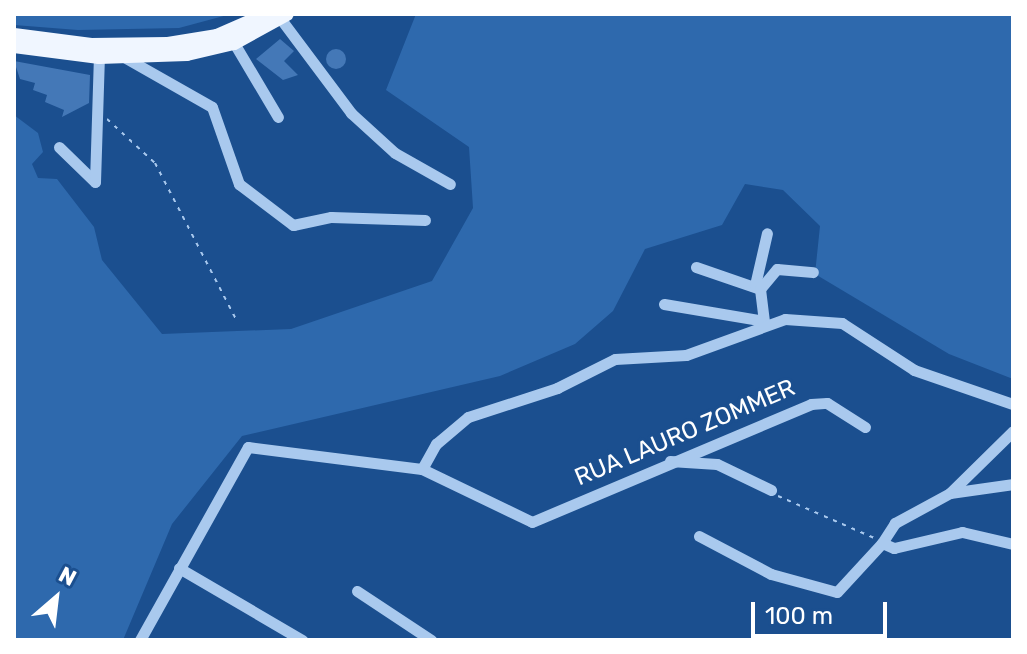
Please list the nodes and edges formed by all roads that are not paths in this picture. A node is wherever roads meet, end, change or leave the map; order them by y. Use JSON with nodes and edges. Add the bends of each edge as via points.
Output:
{"nodes":[{"id":1,"x":278,"y":15,"type":"edge"},
{"id":2,"x":14,"y":35,"type":"edge"},
{"id":3,"x":234,"y":43,"type":"junction"},
{"id":4,"x":14,"y":46,"type":"edge"},
{"id":5,"x":99,"y":57,"type":"junction"},
{"id":6,"x":124,"y":57,"type":"junction"},
{"id":7,"x":278,"y":117,"type":"dead end"},
{"id":8,"x":59,"y":147,"type":"dead end"},
{"id":9,"x":450,"y":184,"type":"dead end"},
{"id":10,"x":425,"y":220,"type":"dead end"},
{"id":11,"x":767,"y":233,"type":"dead end"},
{"id":12,"x":696,"y":267,"type":"dead end"},
{"id":13,"x":813,"y":272,"type":"dead end"},
{"id":14,"x":758,"y":287,"type":"junction"},
{"id":15,"x":664,"y":304,"type":"dead end"},
{"id":16,"x":764,"y":321,"type":"junction"},
{"id":17,"x":1013,"y":404,"type":"edge"},
{"id":18,"x":865,"y":427,"type":"dead end"},
{"id":19,"x":1013,"y":431,"type":"edge"},
{"id":20,"x":670,"y":461,"type":"junction"},
{"id":21,"x":422,"y":469,"type":"junction"},
{"id":22,"x":1013,"y":484,"type":"edge"},
{"id":23,"x":771,"y":490,"type":"road end"},
{"id":24,"x":950,"y":493,"type":"junction"},
{"id":25,"x":699,"y":536,"type":"dead end"},
{"id":26,"x":882,"y":543,"type":"junction"},
{"id":27,"x":1013,"y":544,"type":"edge"},
{"id":28,"x":179,"y":568,"type":"junction"},
{"id":29,"x":357,"y":591,"type":"dead end"},
{"id":30,"x":140,"y":640,"type":"edge"},
{"id":31,"x":302,"y":640,"type":"edge"},
{"id":32,"x":431,"y":640,"type":"edge"}],
"edges":[{"from":1,"to":2,"type":"main road","via":[[217,36],[168,44],[91,45]]},
{"from":1,"to":3,"type":"main road"},
{"from":1,"to":9,"type":"street","via":[[351,113],[395,153]]},
{"from":3,"to":6,"type":"main road"},
{"from":3,"to":7,"type":"street","via":[[261,77]]},
{"from":4,"to":5,"type":"main road"},
{"from":5,"to":6,"type":"main road"},
{"from":5,"to":8,"type":"street","via":[[95,182]]},
{"from":6,"to":10,"type":"street","via":[[212,107],[239,184],[293,225],[331,217]]},
{"from":11,"to":14,"type":"street"},
{"from":12,"to":14,"type":"street"},
{"from":13,"to":14,"type":"street","via":[[777,269]]},
{"from":14,"to":16,"type":"street"},
{"from":15,"to":16,"type":"street"},
{"from":16,"to":17,"type":"street","via":[[842,323],[914,370]]},
{"from":16,"to":21,"type":"street","via":[[735,342],[686,355],[615,359],[557,388],[468,417],[436,444]]},
{"from":18,"to":20,"type":"street","name":"RUA LAURO ZOMMER","via":[[827,403],[811,404]]},
{"from":19,"to":24,"type":"street"},
{"from":20,"to":21,"type":"street","name":"RUA LAURO ZOMMER","via":[[532,522]]},
{"from":20,"to":23,"type":"street","via":[[717,464]]},
{"from":21,"to":28,"type":"street","name":"RUA LAURO ZOMMER","via":[[248,447]]},
{"from":22,"to":24,"type":"street"},
{"from":24,"to":26,"type":"street","via":[[895,523]]},
{"from":25,"to":26,"type":"street","via":[[771,574],[837,592]]},
{"from":26,"to":27,"type":"street","via":[[894,548],[962,532]]},
{"from":28,"to":30,"type":"street"},
{"from":28,"to":31,"type":"street"},
{"from":29,"to":32,"type":"street"}]}
